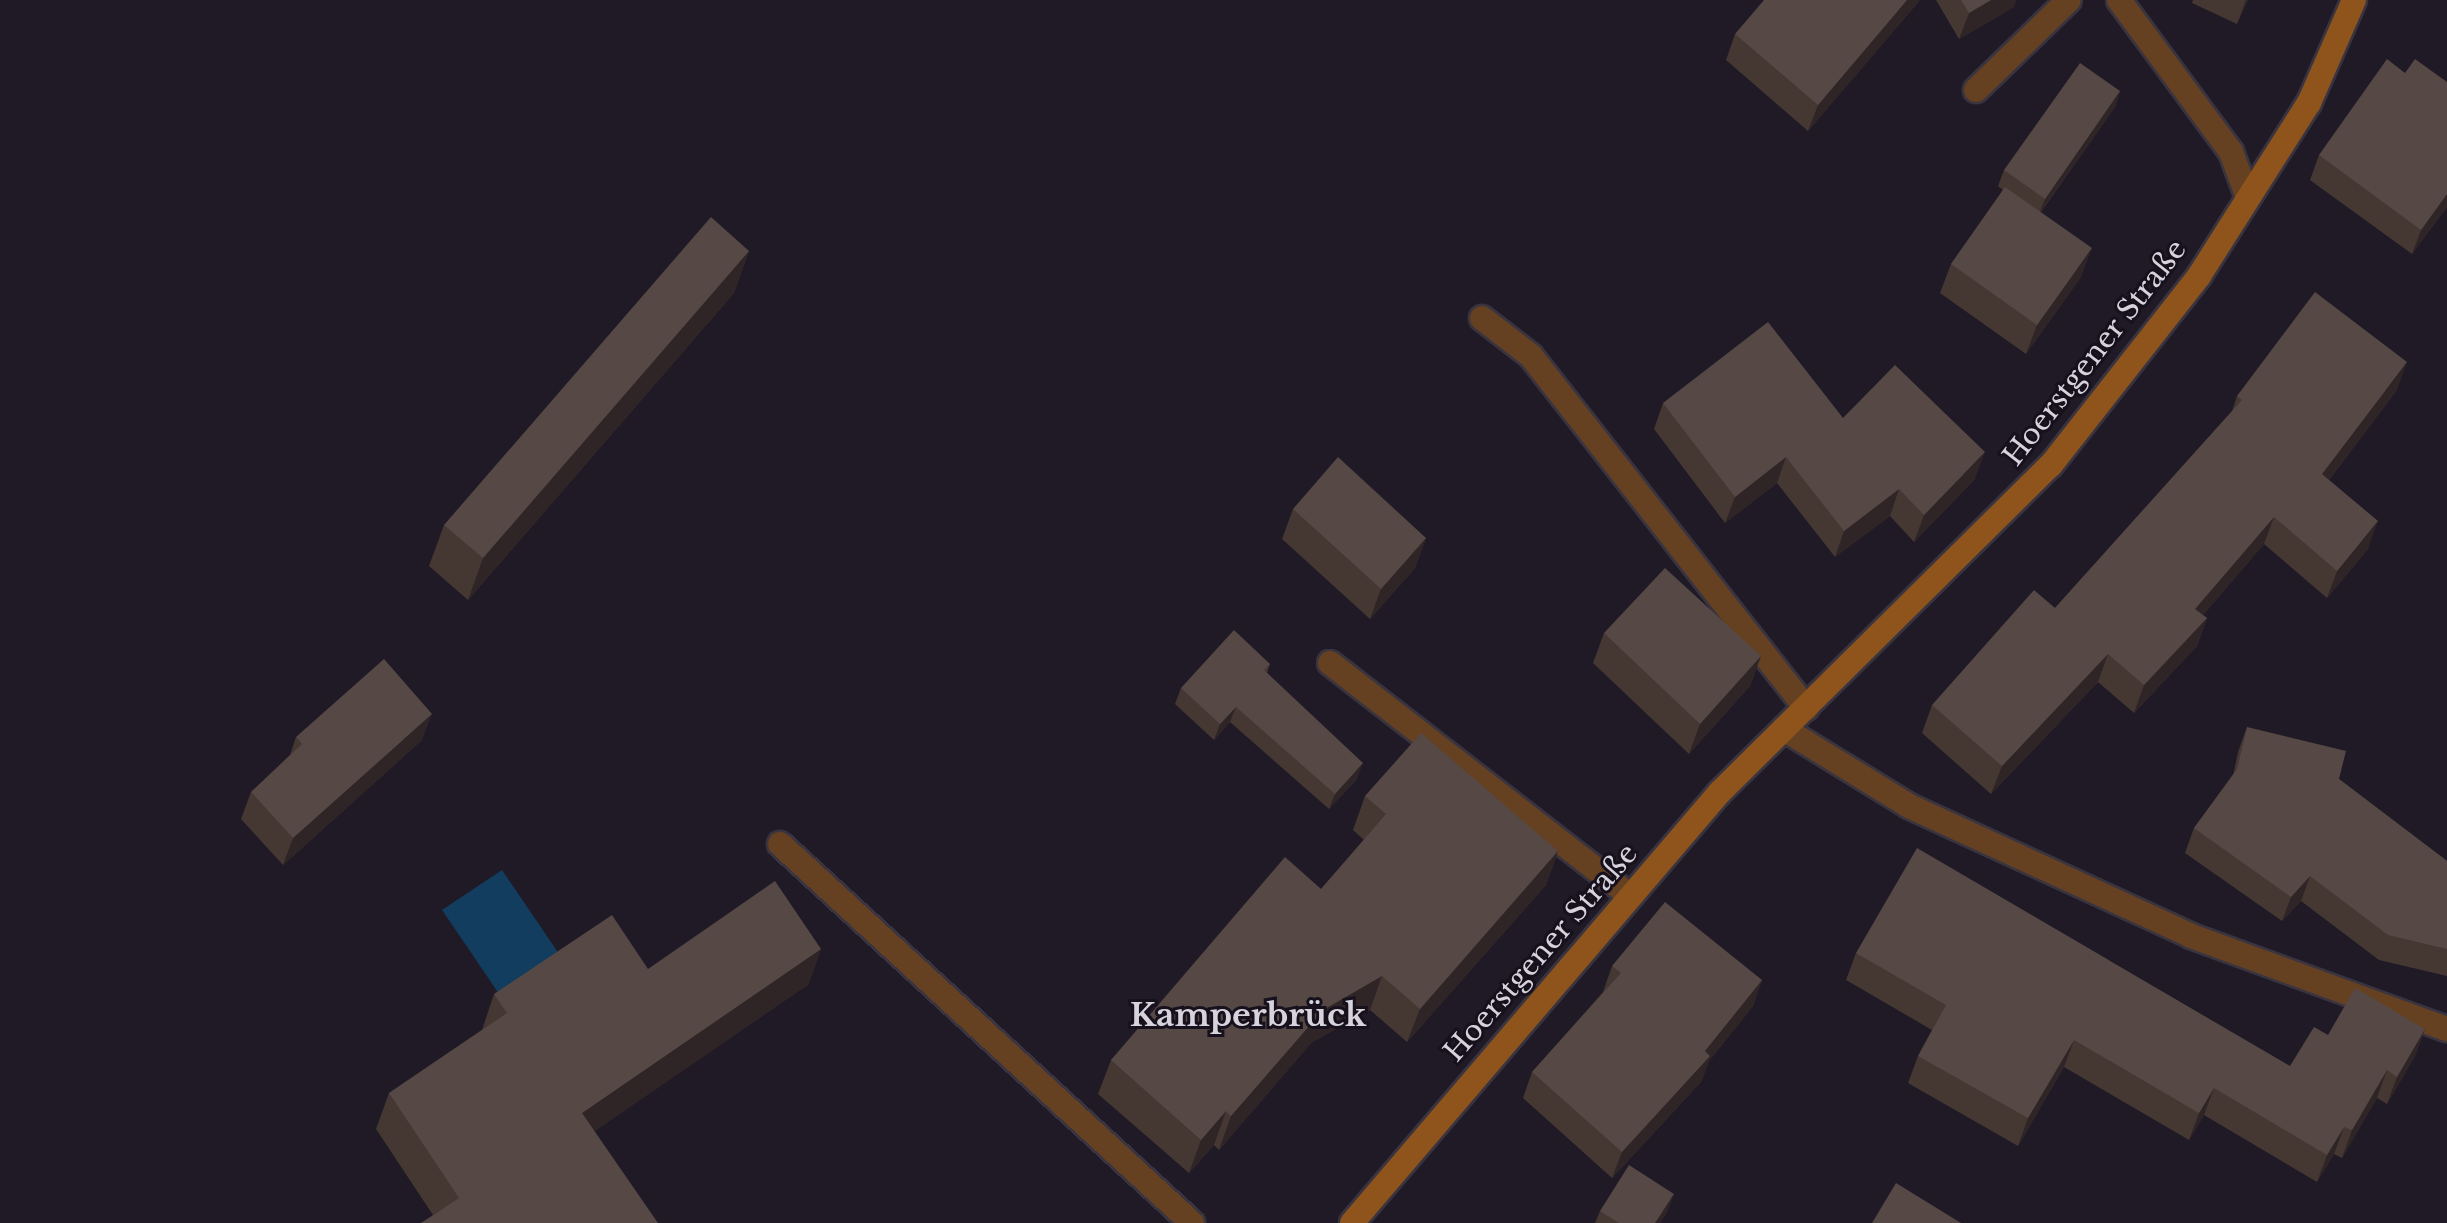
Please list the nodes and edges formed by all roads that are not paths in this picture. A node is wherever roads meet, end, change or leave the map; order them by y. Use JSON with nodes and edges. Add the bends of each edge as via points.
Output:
{"nodes":[{"id":1,"x":2069,"y":0,"type":"edge"},
{"id":2,"x":2119,"y":0,"type":"edge"},
{"id":3,"x":2354,"y":0,"type":"edge"},
{"id":4,"x":1976,"y":90,"type":"dead end"},
{"id":5,"x":2248,"y":198,"type":"junction"},
{"id":6,"x":1482,"y":318,"type":"dead end"},
{"id":7,"x":1330,"y":663,"type":"dead end"},
{"id":8,"x":1806,"y":708,"type":"junction"},
{"id":9,"x":1784,"y":729,"type":"junction"},
{"id":10,"x":780,"y":844,"type":"dead end"},
{"id":11,"x":1629,"y":895,"type":"junction"},
{"id":12,"x":2447,"y":1029,"type":"edge"},
{"id":13,"x":1192,"y":1223,"type":"edge"},
{"id":14,"x":1352,"y":1223,"type":"edge"}],
"edges":[{"from":1,"to":4,"type":"lane"},
{"from":2,"to":5,"type":"lane","via":[[2231,152]]},
{"from":3,"to":5,"type":"main road","name":"Hoerstgener Straße","via":[[2309,103]]},
{"from":5,"to":8,"type":"main road","name":"Hoerstgener Straße","via":[[2199,276],[2051,465]]},
{"from":6,"to":8,"type":"lane","via":[[1531,356]]},
{"from":7,"to":11,"type":"lane"},
{"from":8,"to":9,"type":"main road","name":"Hoerstgener Straße"},
{"from":9,"to":11,"type":"main road","name":"Hoerstgener Straße"},
{"from":9,"to":12,"type":"lane","via":[[1909,806],[2191,936]]},
{"from":10,"to":13,"type":"lane"},
{"from":11,"to":14,"type":"main road","name":"Hoerstgener Straße"}]}
